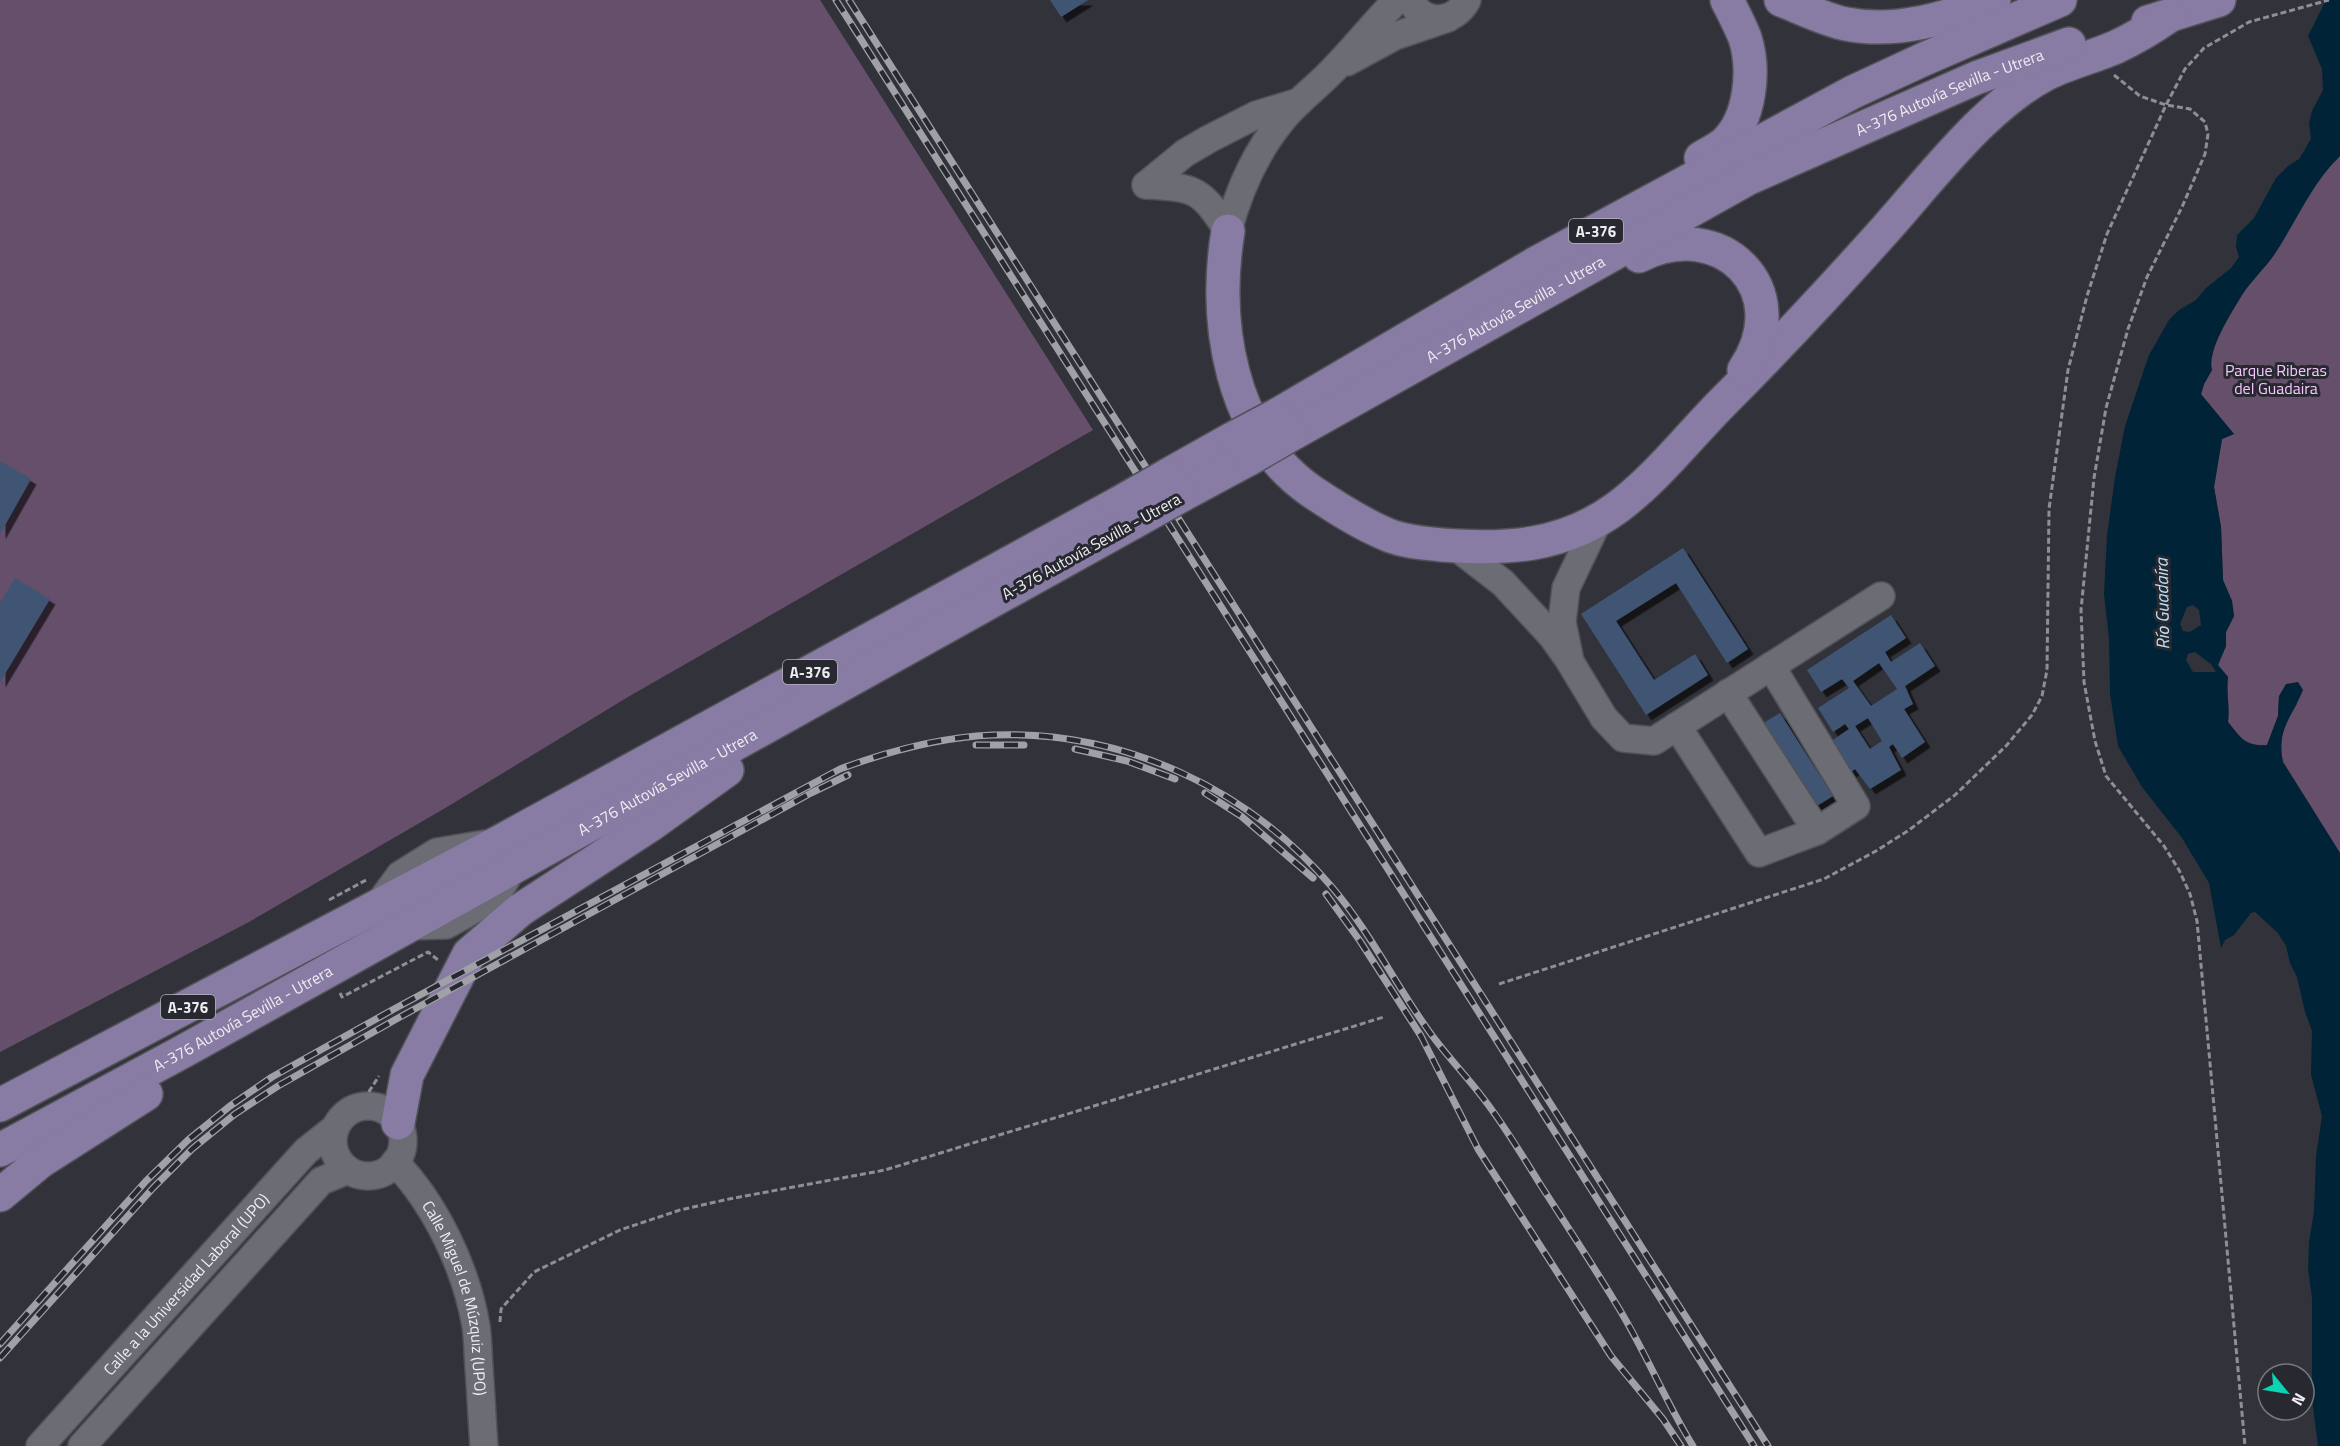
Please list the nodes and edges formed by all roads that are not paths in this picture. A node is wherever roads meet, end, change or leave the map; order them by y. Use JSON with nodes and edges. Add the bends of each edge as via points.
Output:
{"nodes":[{"id":1,"x":1397,"y":0,"type":"edge"},
{"id":2,"x":1411,"y":0,"type":"edge"},
{"id":3,"x":1727,"y":0,"type":"edge"},
{"id":4,"x":1781,"y":0,"type":"edge"},
{"id":5,"x":1994,"y":0,"type":"edge"},
{"id":6,"x":2025,"y":0,"type":"edge"},
{"id":7,"x":2060,"y":0,"type":"edge"},
{"id":8,"x":2219,"y":1,"type":"edge"},
{"id":9,"x":1463,"y":5,"type":"edge"},
{"id":10,"x":2169,"y":16,"type":"junction"},
{"id":11,"x":1922,"y":60,"type":"junction"},
{"id":12,"x":1333,"y":70,"type":"junction"},
{"id":13,"x":1300,"y":102,"type":"junction"},
{"id":14,"x":1227,"y":131,"type":"junction"},
{"id":15,"x":1259,"y":153,"type":"junction"},
{"id":16,"x":1228,"y":231,"type":"junction"},
{"id":17,"x":1538,"y":262,"type":"junction"},
{"id":18,"x":1495,"y":322,"type":"junction"},
{"id":19,"x":1721,"y":404,"type":"junction"},
{"id":20,"x":1284,"y":424,"type":"junction"},
{"id":21,"x":1125,"y":513,"type":"junction"},
{"id":22,"x":1598,"y":520,"type":"junction"},
{"id":23,"x":1455,"y":546,"type":"junction"},
{"id":24,"x":1881,"y":596,"type":"dead end"},
{"id":25,"x":1569,"y":660,"type":"junction"},
{"id":26,"x":1771,"y":666,"type":"junction"},
{"id":27,"x":1728,"y":693,"type":"junction"},
{"id":28,"x":777,"y":722,"type":"junction"},
{"id":29,"x":1677,"y":726,"type":"junction"},
{"id":30,"x":1817,"y":831,"type":"junction"},
{"id":31,"x":506,"y":855,"type":"junction"},
{"id":32,"x":182,"y":1052,"type":"junction"},
{"id":33,"x":0,"y":1105,"type":"edge"},
{"id":34,"x":398,"y":1123,"type":"junction"},
{"id":35,"x":335,"y":1128,"type":"junction"},
{"id":36,"x":0,"y":1150,"type":"edge"},
{"id":37,"x":395,"y":1162,"type":"junction"},
{"id":38,"x":348,"y":1170,"type":"junction"},
{"id":39,"x":0,"y":1195,"type":"edge"},
{"id":40,"x":128,"y":1348,"type":"junction"},
{"id":41,"x":151,"y":1370,"type":"junction"},
{"id":42,"x":40,"y":1446,"type":"edge"},
{"id":43,"x":82,"y":1446,"type":"edge"},
{"id":44,"x":484,"y":1446,"type":"edge"}],
"edges":[{"from":1,"to":12,"type":"street"},
{"from":2,"to":9,"type":"street","via":[[1421,14],[1434,20]]},
{"from":3,"to":17,"type":"main road","via":[[1745,39],[1751,83],[1745,107],[1726,142]]},
{"from":4,"to":5,"type":"main road","via":[[1845,24],[1899,28]]},
{"from":6,"to":11,"type":"main road","via":[[1998,12]]},
{"from":7,"to":11,"type":"main road","name":"A-376 Autovía Sevilla - Utrera","number":"A-376"},
{"from":8,"to":10,"type":"main road","name":"A-376 Autovía Sevilla - Utrera","number":"A-376"},
{"from":9,"to":12,"type":"street"},
{"from":10,"to":18,"type":"main road","name":"A-376 Autovía Sevilla - Utrera","number":"A-376","via":[[2060,46],[1840,136],[1747,179]]},
{"from":10,"to":19,"type":"main road","via":[[2117,46],[2047,74],[2007,99],[1978,125],[1838,282]]},
{"from":11,"to":17,"type":"main road","name":"A-376 Autovía Sevilla - Utrera","number":"A-376","via":[[1853,92]]},
{"from":12,"to":13,"type":"street"},
{"from":13,"to":14,"type":"street","via":[[1256,115]]},
{"from":13,"to":15,"type":"street","via":[[1283,118]]},
{"from":14,"to":15,"type":"street"},
{"from":14,"to":16,"type":"street","via":[[1185,153],[1146,185],[1199,193]]},
{"from":15,"to":16,"type":"street","via":[[1246,174]]},
{"from":16,"to":23,"type":"main road","via":[[1223,286],[1228,344],[1239,394],[1262,442],[1302,485],[1333,506],[1389,535]]},
{"from":17,"to":20,"type":"main road","name":"A-376 Autovía Sevilla - Utrera","number":"A-376"},
{"from":18,"to":19,"type":"main road","via":[[1540,306],[1651,250],[1682,242],[1712,247],[1741,266],[1752,279],[1763,309],[1758,347]]},
{"from":18,"to":20,"type":"main road","name":"A-376 Autovía Sevilla - Utrera","number":"A-376"},
{"from":19,"to":22,"type":"main road","via":[[1663,466]]},
{"from":20,"to":21,"type":"main road","name":"A-376 Autovía Sevilla - Utrera","number":"A-376","bridge":true},
{"from":21,"to":28,"type":"main road","name":"A-376 Autovía Sevilla - Utrera","number":"A-376"},
{"from":21,"to":31,"type":"main road","name":"A-376 Autovía Sevilla - Utrera","number":"A-376"},
{"from":22,"to":23,"type":"main road","via":[[1527,546]]},
{"from":22,"to":25,"type":"street","via":[[1566,588],[1562,622]]},
{"from":23,"to":25,"type":"street","via":[[1503,583]]},
{"from":24,"to":26,"type":"street"},
{"from":25,"to":29,"type":"street","via":[[1604,718],[1623,738],[1654,741]]},
{"from":26,"to":27,"type":"street"},
{"from":26,"to":30,"type":"street","via":[[1856,806]]},
{"from":27,"to":29,"type":"street"},
{"from":27,"to":30,"type":"street"},
{"from":28,"to":31,"type":"main road","name":"A-376 Autovía Sevilla - Utrera","number":"A-376"},
{"from":28,"to":34,"type":"main road","via":[[742,759],[649,826],[520,910],[470,954],[407,1075]]},
{"from":29,"to":30,"type":"street","via":[[1759,853]]},
{"from":31,"to":32,"type":"main road","name":"A-376 Autovía Sevilla - Utrera","number":"A-376","via":[[408,926]]},
{"from":31,"to":33,"type":"main road","name":"A-376 Autovía Sevilla - Utrera","number":"A-376","via":[[372,893]]},
{"from":32,"to":36,"type":"main road","name":"A-376 Autovía Sevilla - Utrera","number":"A-376"},
{"from":32,"to":39,"type":"main road","via":[[147,1093],[41,1161]]},
{"from":34,"to":35,"type":"street","via":[[379,1107],[359,1107],[345,1114]]},
{"from":34,"to":37,"type":"street","via":[[403,1140]]},
{"from":35,"to":38,"type":"street","via":[[333,1148]]},
{"from":35,"to":40,"type":"street","name":"Calle a la Universidad Laboral (UPO)","via":[[306,1151]]},
{"from":37,"to":38,"type":"street","via":[[388,1170],[371,1176]]},
{"from":37,"to":44,"type":"street","name":"Calle Miguel de Múzquiz (UPO)","via":[[433,1214],[465,1285],[476,1327]]},
{"from":38,"to":41,"type":"street","name":"Calle a la Universidad Laboral (UPO)","via":[[321,1181]]},
{"from":40,"to":41,"type":"street"},
{"from":40,"to":42,"type":"street","name":"Calle a la Universidad Laboral (UPO)"},
{"from":41,"to":43,"type":"street","name":"Calle a la Universidad Laboral (UPO)"}]}
